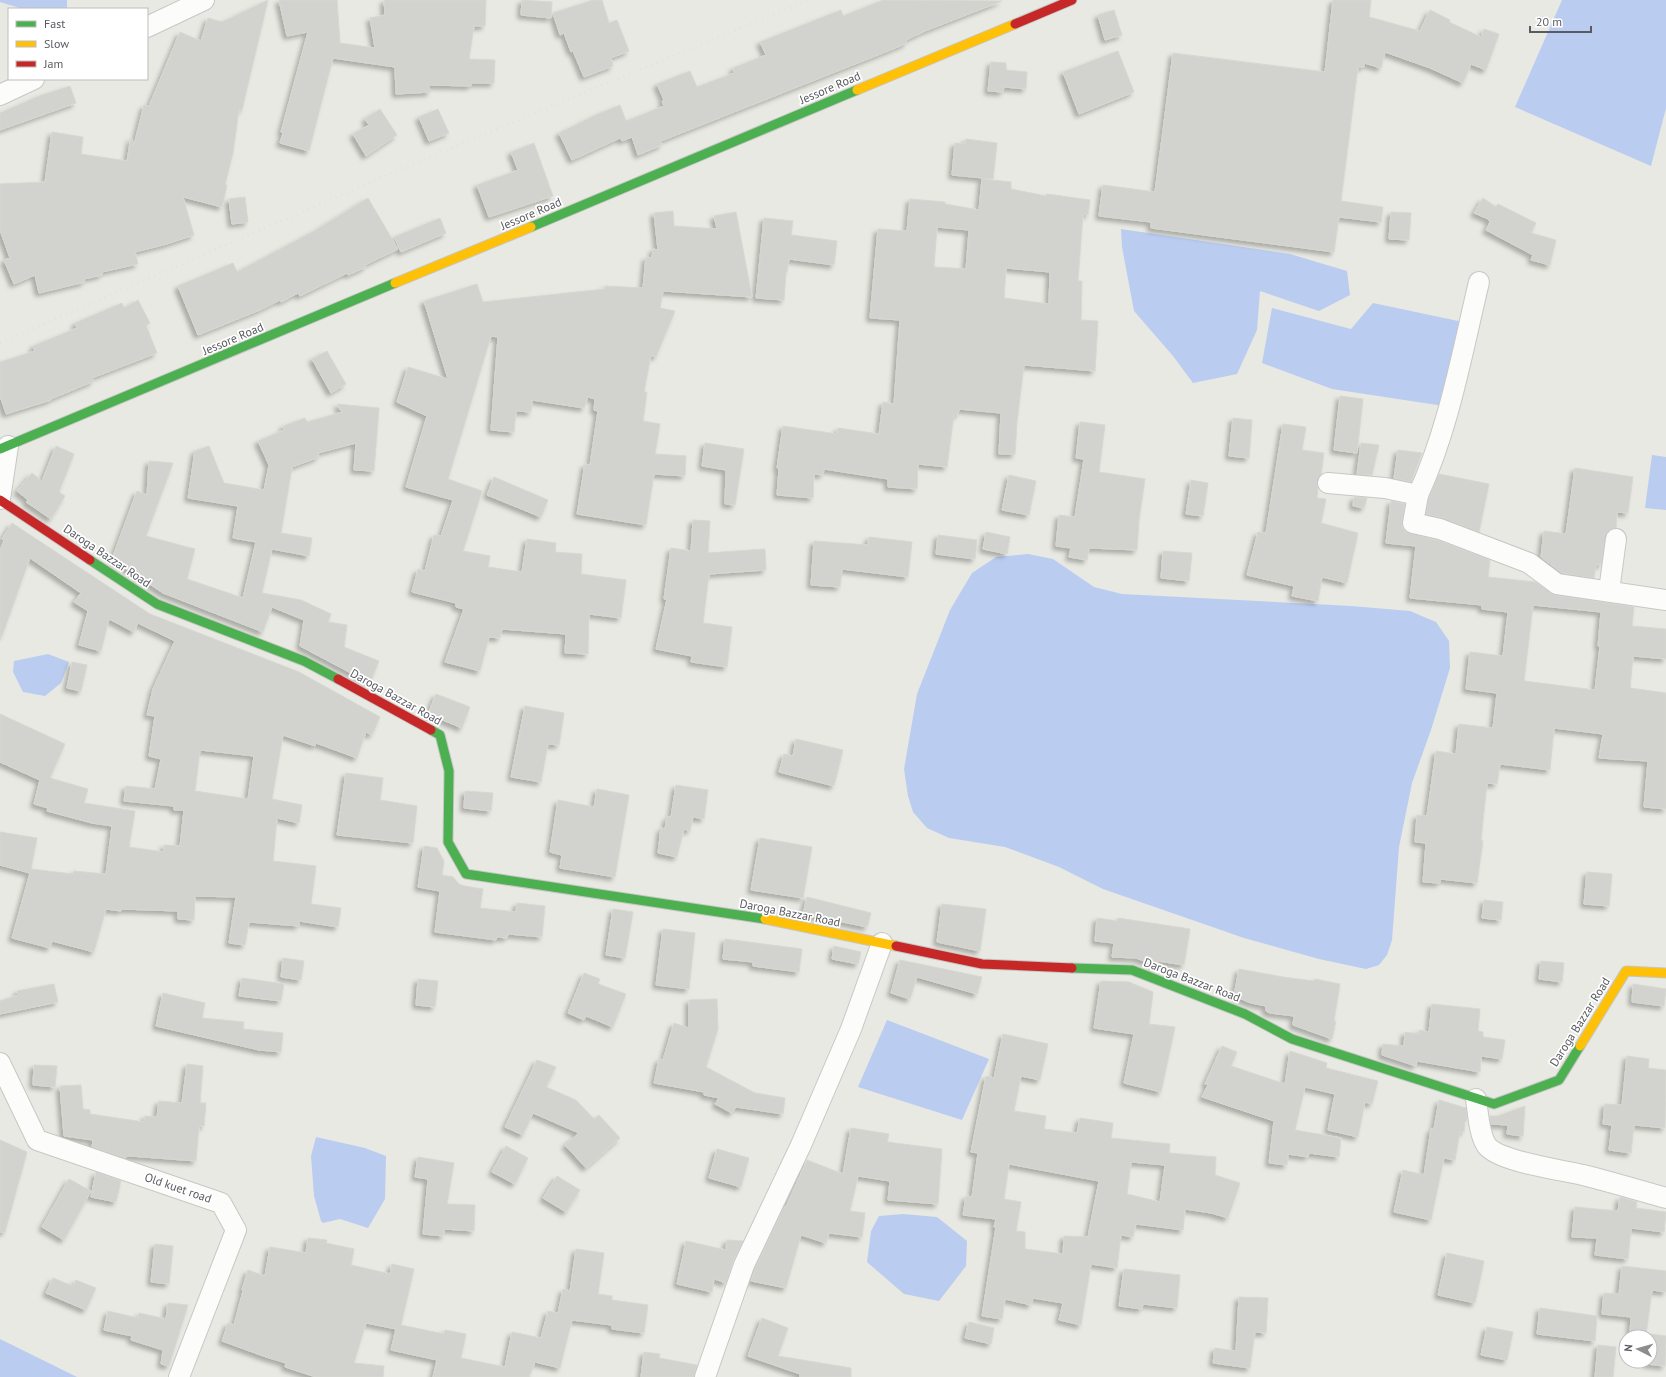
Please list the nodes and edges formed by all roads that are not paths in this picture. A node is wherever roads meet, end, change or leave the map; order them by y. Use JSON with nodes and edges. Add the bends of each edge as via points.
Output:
{"nodes":[{"id":1,"x":204,"y":0,"type":"edge"},
{"id":2,"x":1072,"y":0,"type":"edge"},
{"id":3,"x":148,"y":26,"type":"edge"},
{"id":4,"x":32,"y":80,"type":"edge"},
{"id":5,"x":0,"y":95,"type":"edge"},
{"id":6,"x":1479,"y":282,"type":"dead end"},
{"id":7,"x":4,"y":448,"type":"edge"},
{"id":8,"x":1328,"y":483,"type":"dead end"},
{"id":9,"x":1418,"y":495,"type":"junction"},
{"id":10,"x":0,"y":500,"type":"edge"},
{"id":11,"x":1616,"y":539,"type":"dead end"},
{"id":12,"x":1609,"y":591,"type":"junction"},
{"id":13,"x":1666,"y":600,"type":"edge"},
{"id":14,"x":882,"y":943,"type":"junction"},
{"id":15,"x":1666,"y":972,"type":"edge"},
{"id":16,"x":0,"y":1063,"type":"edge"},
{"id":17,"x":1476,"y":1098,"type":"junction"},
{"id":18,"x":1666,"y":1198,"type":"edge"},
{"id":19,"x":179,"y":1377,"type":"edge"},
{"id":20,"x":705,"y":1377,"type":"edge"}],
"edges":[{"from":1,"to":3,"type":"street"},
{"from":2,"to":7,"type":"main road","name":"Jessore Road"},
{"from":4,"to":5,"type":"street"},
{"from":6,"to":9,"type":"street","via":[[1450,402]]},
{"from":7,"to":10,"type":"street"},
{"from":8,"to":9,"type":"street","via":[[1385,488]]},
{"from":9,"to":12,"type":"street","via":[[1413,523],[1446,531],[1529,563],[1557,584]]},
{"from":10,"to":14,"type":"main road","name":"Daroga Bazzar Road","via":[[157,604],[304,661],[440,735],[449,771],[448,842],[466,874],[761,918]]},
{"from":11,"to":12,"type":"street"},
{"from":12,"to":13,"type":"street"},
{"from":14,"to":17,"type":"main road","name":"Daroga Bazzar Road","via":[[982,964],[1132,970],[1245,1014],[1292,1039]]},
{"from":14,"to":20,"type":"street","via":[[851,1029],[801,1145],[744,1265]]},
{"from":15,"to":17,"type":"main road","name":"Daroga Bazzar Road","via":[[1626,971],[1559,1080],[1494,1104]]},
{"from":16,"to":19,"type":"street","name":"Old kuet road","via":[[37,1140],[221,1203],[236,1230]]},
{"from":17,"to":18,"type":"street","via":[[1480,1129],[1487,1146],[1499,1154]]}]}
